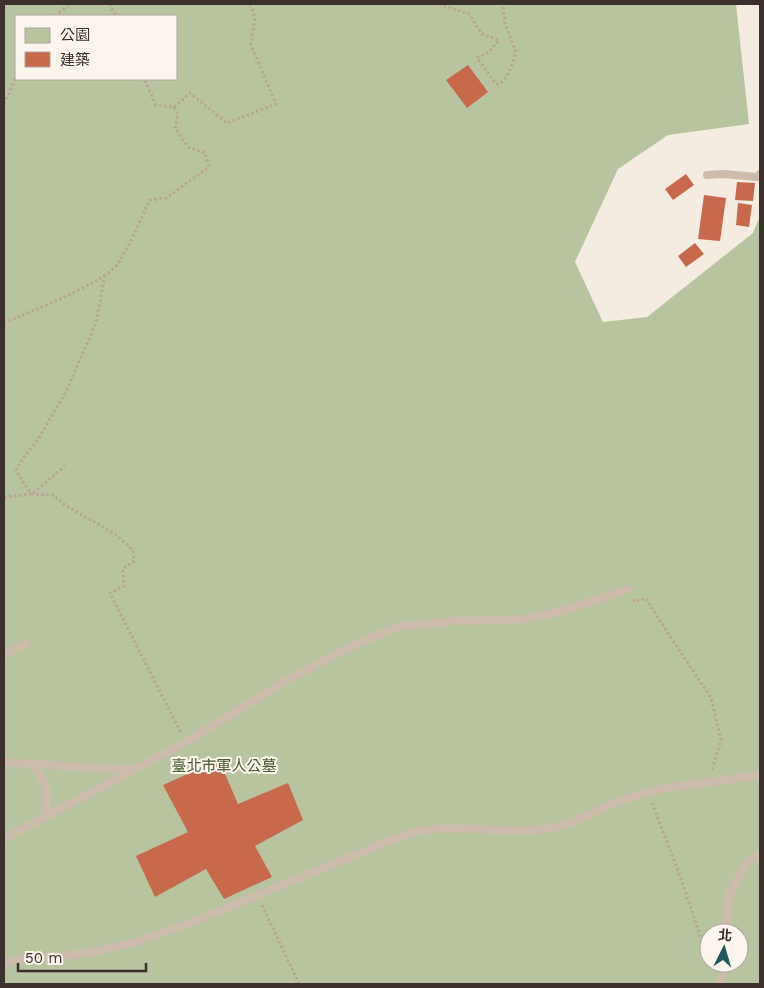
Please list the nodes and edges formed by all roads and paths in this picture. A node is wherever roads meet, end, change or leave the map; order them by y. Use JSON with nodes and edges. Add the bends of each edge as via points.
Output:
{"nodes":[{"id":1,"x":69,"y":4,"type":"edge"},
{"id":2,"x":109,"y":4,"type":"edge"},
{"id":3,"x":250,"y":4,"type":"edge"},
{"id":4,"x":439,"y":4,"type":"edge"},
{"id":5,"x":503,"y":4,"type":"edge"},
{"id":6,"x":56,"y":15,"type":"edge"},
{"id":7,"x":115,"y":15,"type":"edge"},
{"id":8,"x":15,"y":79,"type":"edge"},
{"id":9,"x":144,"y":80,"type":"edge"},
{"id":10,"x":4,"y":104,"type":"edge"},
{"id":11,"x":174,"y":107,"type":"junction"},
{"id":12,"x":760,"y":174,"type":"edge"},
{"id":13,"x":707,"y":175,"type":"dead end"},
{"id":14,"x":105,"y":274,"type":"junction"},
{"id":15,"x":4,"y":323,"type":"edge"},
{"id":16,"x":65,"y":466,"type":"dead end"},
{"id":17,"x":32,"y":494,"type":"junction"},
{"id":18,"x":4,"y":498,"type":"edge"},
{"id":19,"x":629,"y":589,"type":"dead end"},
{"id":20,"x":645,"y":598,"type":"dead end"},
{"id":21,"x":26,"y":644,"type":"dead end"},
{"id":22,"x":4,"y":656,"type":"edge"},
{"id":23,"x":186,"y":742,"type":"junction"},
{"id":24,"x":4,"y":762,"type":"edge"},
{"id":25,"x":32,"y":764,"type":"junction"},
{"id":26,"x":133,"y":770,"type":"junction"},
{"id":27,"x":760,"y":774,"type":"edge"},
{"id":28,"x":708,"y":782,"type":"junction"},
{"id":29,"x":649,"y":794,"type":"junction"},
{"id":30,"x":45,"y":817,"type":"junction"},
{"id":31,"x":4,"y":839,"type":"edge"},
{"id":32,"x":760,"y":854,"type":"edge"},
{"id":33,"x":258,"y":895,"type":"junction"},
{"id":34,"x":726,"y":923,"type":"edge"},
{"id":35,"x":699,"y":932,"type":"edge"},
{"id":36,"x":4,"y":962,"type":"edge"},
{"id":37,"x":300,"y":984,"type":"edge"}],
"edges":[{"from":1,"to":6,"type":"path"},
{"from":2,"to":7,"type":"path"},
{"from":3,"to":11,"type":"path","via":[[255,17],[251,45],[276,104],[227,123],[190,94]]},
{"from":4,"to":5,"type":"path","via":[[469,14],[482,34],[499,40],[489,52],[477,58],[496,84],[510,73],[516,52],[505,24]]},
{"from":8,"to":10,"type":"path"},
{"from":9,"to":11,"type":"path","via":[[156,105]]},
{"from":11,"to":14,"type":"path","via":[[178,115],[175,128],[188,148],[205,153],[209,167],[166,198],[150,200],[118,264]]},
{"from":12,"to":13,"type":"lane","via":[[757,177]]},
{"from":14,"to":15,"type":"path","via":[[81,289]]},
{"from":14,"to":17,"type":"path","via":[[96,323],[66,392],[16,470]]},
{"from":16,"to":17,"type":"path"},
{"from":17,"to":18,"type":"path"},
{"from":17,"to":23,"type":"path","via":[[54,495],[115,534],[133,550],[134,560],[123,569],[124,586],[110,593]]},
{"from":19,"to":23,"type":"lane","via":[[559,612],[523,619],[396,626],[287,680]]},
{"from":20,"to":28,"type":"path","via":[[711,698],[722,740]]},
{"from":21,"to":22,"type":"lane"},
{"from":23,"to":26,"type":"lane"},
{"from":24,"to":25,"type":"lane"},
{"from":25,"to":26,"type":"lane"},
{"from":25,"to":30,"type":"lane","via":[[44,778],[48,794]]},
{"from":26,"to":30,"type":"lane"},
{"from":27,"to":28,"type":"lane"},
{"from":28,"to":29,"type":"lane","via":[[660,789]]},
{"from":29,"to":33,"type":"lane","via":[[617,802],[573,823],[547,829],[418,831]]},
{"from":29,"to":35,"type":"path"},
{"from":30,"to":31,"type":"lane"},
{"from":32,"to":34,"type":"lane","via":[[745,865],[730,892]]},
{"from":33,"to":36,"type":"lane","via":[[137,942],[88,953]]},
{"from":33,"to":37,"type":"path"}]}
